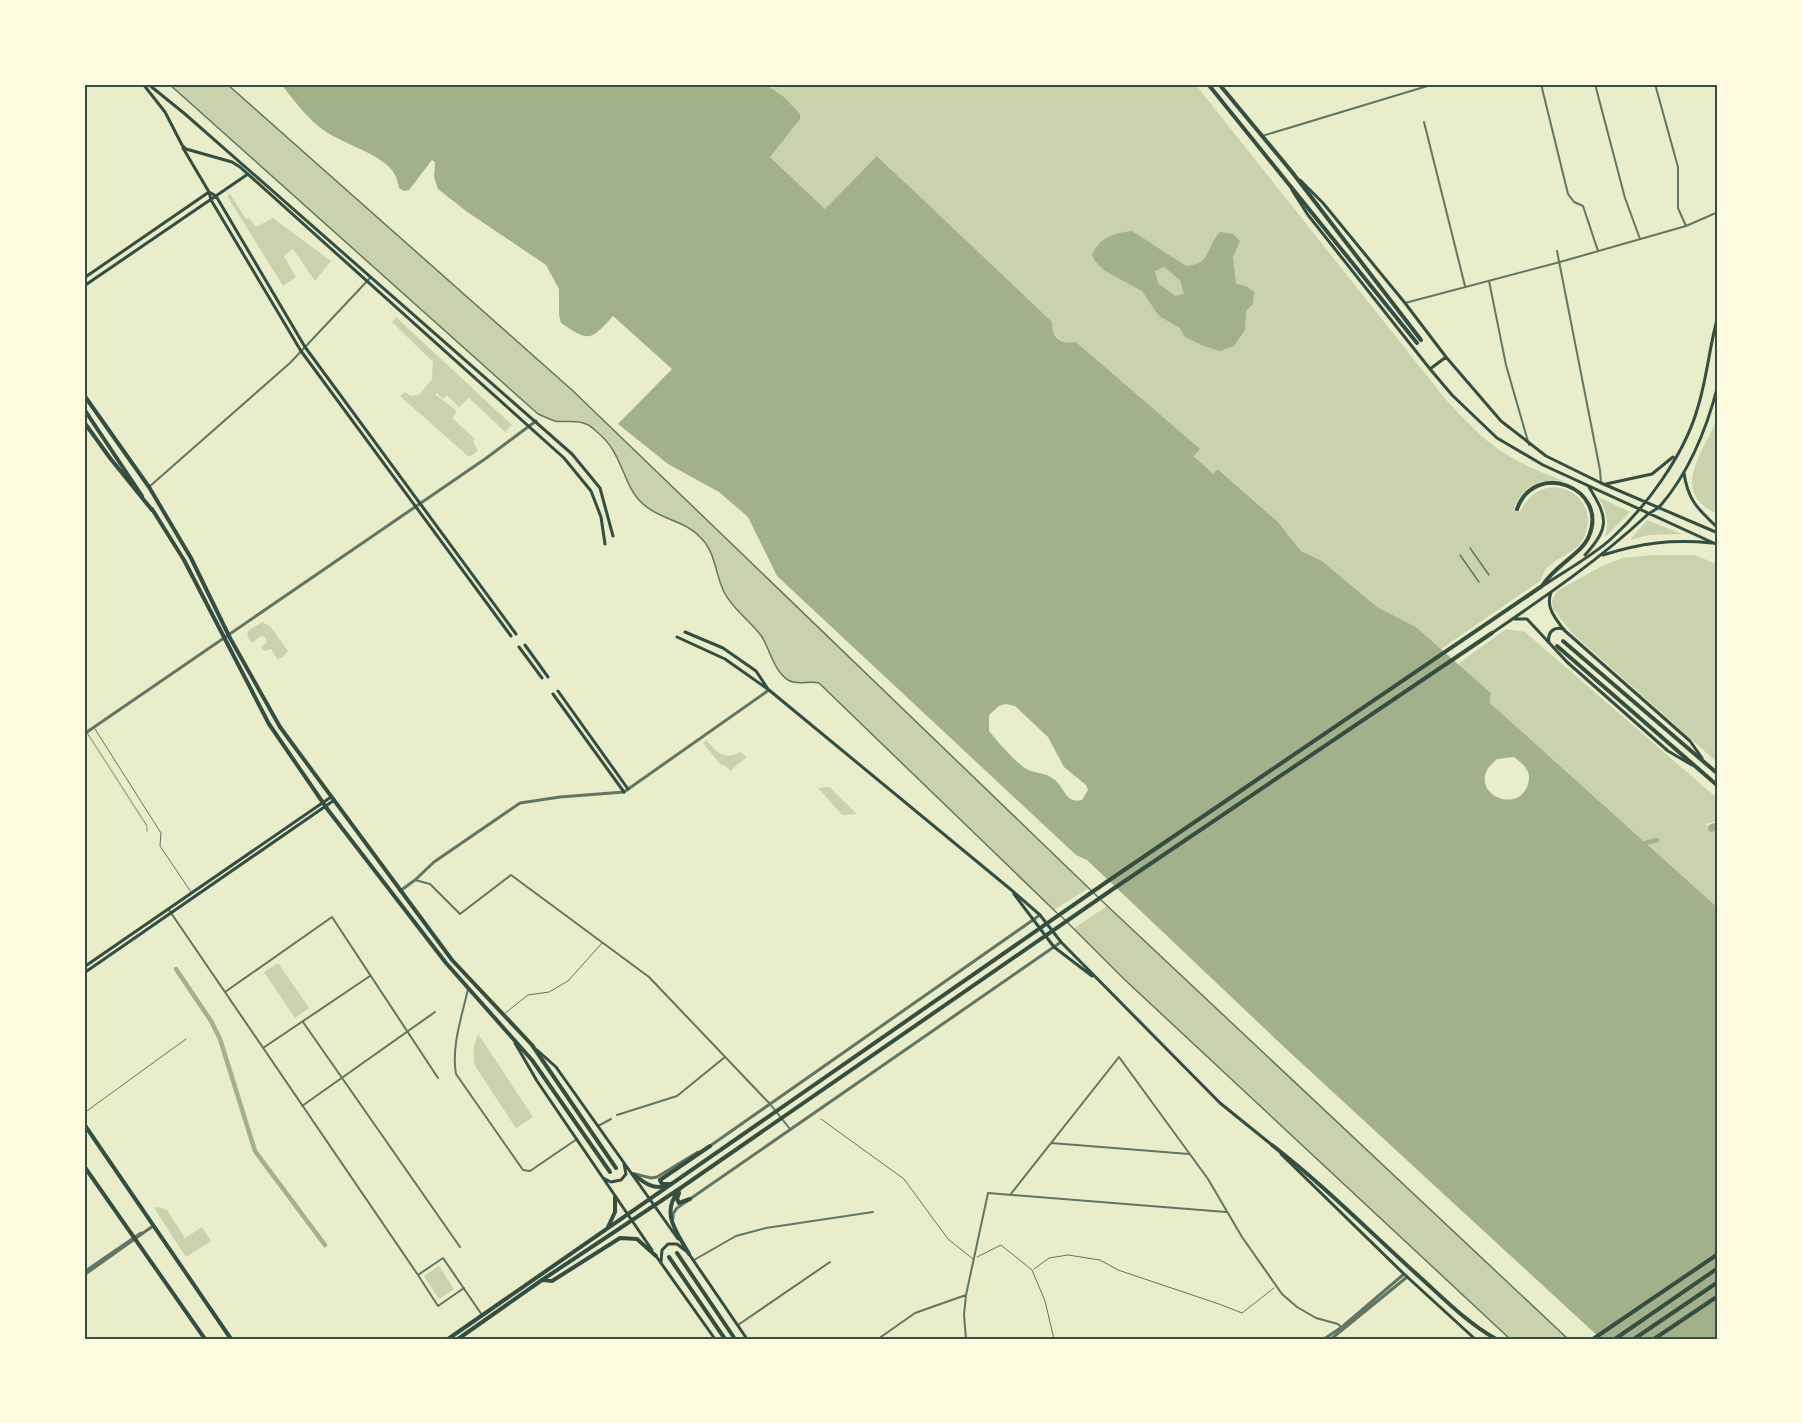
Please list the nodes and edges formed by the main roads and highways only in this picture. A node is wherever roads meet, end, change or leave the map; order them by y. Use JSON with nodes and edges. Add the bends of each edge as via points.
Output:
{"nodes":[{"id":1,"x":143,"y":84,"type":"edge"},
{"id":2,"x":148,"y":84,"type":"edge"},
{"id":3,"x":1208,"y":84,"type":"edge"},
{"id":4,"x":1219,"y":84,"type":"edge"},
{"id":5,"x":159,"y":93,"type":"junction"},
{"id":6,"x":154,"y":98,"type":"junction"},
{"id":7,"x":182,"y":145,"type":"junction"},
{"id":8,"x":1292,"y":172,"type":"junction"},
{"id":9,"x":248,"y":174,"type":"junction"},
{"id":10,"x":1284,"y":179,"type":"junction"},
{"id":11,"x":211,"y":193,"type":"junction"},
{"id":12,"x":216,"y":196,"type":"junction"},
{"id":13,"x":211,"y":200,"type":"junction"},
{"id":14,"x":84,"y":278,"type":"edge"},
{"id":15,"x":84,"y":286,"type":"edge"},
{"id":16,"x":1718,"y":316,"type":"edge"},
{"id":17,"x":1421,"y":340,"type":"dead end"},
{"id":18,"x":1417,"y":343,"type":"dead end"},
{"id":19,"x":1446,"y":357,"type":"junction"},
{"id":20,"x":1430,"y":369,"type":"junction"},
{"id":21,"x":1718,"y":385,"type":"edge"},
{"id":22,"x":84,"y":395,"type":"edge"},
{"id":23,"x":84,"y":409,"type":"edge"},
{"id":24,"x":84,"y":422,"type":"edge"},
{"id":25,"x":1677,"y":454,"type":"junction"},
{"id":26,"x":1684,"y":473,"type":"junction"},
{"id":27,"x":1603,"y":484,"type":"junction"},
{"id":28,"x":1588,"y":485,"type":"junction"},
{"id":29,"x":1647,"y":502,"type":"junction"},
{"id":30,"x":1659,"y":508,"type":"junction"},
{"id":31,"x":1517,"y":509,"type":"dead end"},
{"id":32,"x":152,"y":510,"type":"junction"},
{"id":33,"x":1640,"y":510,"type":"junction"},
{"id":34,"x":1649,"y":513,"type":"junction"},
{"id":35,"x":1718,"y":528,"type":"edge"},
{"id":36,"x":1718,"y":533,"type":"edge"},
{"id":37,"x":613,"y":536,"type":"dead end"},
{"id":38,"x":605,"y":544,"type":"dead end"},
{"id":39,"x":1716,"y":544,"type":"edge"},
{"id":40,"x":1601,"y":556,"type":"junction"},
{"id":41,"x":1580,"y":560,"type":"junction"},
{"id":42,"x":1542,"y":586,"type":"junction"},
{"id":43,"x":1551,"y":592,"type":"junction"},
{"id":44,"x":1509,"y":621,"type":"junction"},
{"id":45,"x":1564,"y":630,"type":"junction"},
{"id":46,"x":685,"y":632,"type":"dead end"},
{"id":47,"x":1492,"y":633,"type":"joint"},
{"id":48,"x":516,"y":634,"type":"dead end"},
{"id":49,"x":511,"y":636,"type":"dead end"},
{"id":50,"x":677,"y":637,"type":"dead end"},
{"id":51,"x":1563,"y":641,"type":"dead end"},
{"id":52,"x":525,"y":645,"type":"dead end"},
{"id":53,"x":1549,"y":645,"type":"junction"},
{"id":54,"x":1557,"y":646,"type":"dead end"},
{"id":55,"x":519,"y":647,"type":"dead end"},
{"id":56,"x":548,"y":677,"type":"dead end"},
{"id":57,"x":542,"y":678,"type":"dead end"},
{"id":58,"x":769,"y":690,"type":"junction"},
{"id":59,"x":558,"y":691,"type":"dead end"},
{"id":60,"x":553,"y":694,"type":"dead end"},
{"id":61,"x":1704,"y":762,"type":"junction"},
{"id":62,"x":1698,"y":770,"type":"junction"},
{"id":63,"x":1718,"y":774,"type":"edge"},
{"id":64,"x":1718,"y":786,"type":"edge"},
{"id":65,"x":628,"y":789,"type":"road end"},
{"id":66,"x":624,"y":792,"type":"road end"},
{"id":67,"x":332,"y":799,"type":"junction"},
{"id":68,"x":325,"y":804,"type":"junction"},
{"id":69,"x":1009,"y":888,"type":"junction"},
{"id":70,"x":171,"y":912,"type":"junction"},
{"id":71,"x":84,"y":968,"type":"edge"},
{"id":72,"x":84,"y":973,"type":"edge"},
{"id":73,"x":1100,"y":982,"type":"junction"},
{"id":74,"x":509,"y":1034,"type":"junction"},
{"id":75,"x":532,"y":1045,"type":"junction"},
{"id":76,"x":84,"y":1124,"type":"edge"},
{"id":77,"x":1272,"y":1145,"type":"junction"},
{"id":78,"x":710,"y":1146,"type":"road end"},
{"id":79,"x":624,"y":1162,"type":"junction"},
{"id":80,"x":84,"y":1166,"type":"edge"},
{"id":81,"x":616,"y":1168,"type":"dead end"},
{"id":82,"x":610,"y":1172,"type":"dead end"},
{"id":83,"x":633,"y":1174,"type":"junction"},
{"id":84,"x":602,"y":1177,"type":"junction"},
{"id":85,"x":674,"y":1183,"type":"junction"},
{"id":86,"x":682,"y":1187,"type":"junction"},
{"id":87,"x":615,"y":1197,"type":"junction"},
{"id":88,"x":650,"y":1199,"type":"junction"},
{"id":89,"x":690,"y":1199,"type":"road end"},
{"id":90,"x":654,"y":1205,"type":"junction"},
{"id":91,"x":627,"y":1215,"type":"junction"},
{"id":92,"x":631,"y":1220,"type":"junction"},
{"id":93,"x":608,"y":1228,"type":"junction"},
{"id":94,"x":677,"y":1253,"type":"dead end"},
{"id":95,"x":689,"y":1254,"type":"junction"},
{"id":96,"x":1718,"y":1254,"type":"edge"},
{"id":97,"x":656,"y":1256,"type":"junction"},
{"id":98,"x":669,"y":1257,"type":"dead end"},
{"id":99,"x":661,"y":1263,"type":"junction"},
{"id":100,"x":1718,"y":1268,"type":"edge"},
{"id":101,"x":542,"y":1280,"type":"junction"},
{"id":102,"x":1718,"y":1282,"type":"edge"},
{"id":103,"x":1718,"y":1296,"type":"edge"},
{"id":104,"x":205,"y":1339,"type":"edge"},
{"id":105,"x":231,"y":1339,"type":"edge"},
{"id":106,"x":448,"y":1339,"type":"edge"},
{"id":107,"x":458,"y":1339,"type":"edge"},
{"id":108,"x":715,"y":1339,"type":"edge"},
{"id":109,"x":725,"y":1339,"type":"edge"},
{"id":110,"x":735,"y":1339,"type":"edge"},
{"id":111,"x":747,"y":1339,"type":"edge"},
{"id":112,"x":1476,"y":1339,"type":"edge"},
{"id":113,"x":1496,"y":1339,"type":"edge"},
{"id":114,"x":1593,"y":1339,"type":"edge"},
{"id":115,"x":1615,"y":1339,"type":"edge"},
{"id":116,"x":1634,"y":1339,"type":"edge"},
{"id":117,"x":1654,"y":1339,"type":"edge"}],
"edges":[{"from":1,"to":6,"type":"main road"},
{"from":2,"to":5,"type":"main road"},
{"from":3,"to":10,"type":"main road"},
{"from":4,"to":8,"type":"main road"},
{"from":5,"to":6,"type":"main road","via":[[154,92]]},
{"from":5,"to":37,"type":"main road","via":[[572,454],[600,488]]},
{"from":6,"to":7,"type":"main road"},
{"from":7,"to":9,"type":"main road","via":[[190,151],[232,162]]},
{"from":7,"to":11,"type":"main road"},
{"from":8,"to":17,"type":"main road"},
{"from":8,"to":19,"type":"main road","via":[[1323,203]]},
{"from":9,"to":12,"type":"main road"},
{"from":9,"to":38,"type":"main road","via":[[564,458],[591,491]]},
{"from":10,"to":18,"type":"main road"},
{"from":10,"to":20,"type":"main road"},
{"from":11,"to":12,"type":"main road"},
{"from":11,"to":13,"type":"main road"},
{"from":11,"to":14,"type":"main road"},
{"from":12,"to":13,"type":"main road"},
{"from":12,"to":48,"type":"main road","via":[[305,347]]},
{"from":13,"to":15,"type":"main road"},
{"from":13,"to":49,"type":"main road","via":[[301,351]]},
{"from":16,"to":25,"type":"main road","via":[[1698,409]]},
{"from":19,"to":20,"type":"main road"},
{"from":19,"to":27,"type":"main road","via":[[1501,421],[1529,445]]},
{"from":20,"to":28,"type":"main road","via":[[1497,438]]},
{"from":21,"to":26,"type":"main road","via":[[1710,415]]},
{"from":22,"to":67,"type":"main road","via":[[148,487],[191,558],[280,727]]},
{"from":23,"to":32,"type":"main road"},
{"from":24,"to":32,"type":"main road"},
{"from":25,"to":27,"type":"main road","via":[[1652,474]]},
{"from":25,"to":29,"type":"main road"},
{"from":26,"to":30,"type":"main road"},
{"from":26,"to":35,"type":"main road","via":[[1694,506]]},
{"from":27,"to":29,"type":"main road"},
{"from":28,"to":33,"type":"main road"},
{"from":28,"to":41,"type":"main road","via":[[1602,509],[1603,528],[1599,539]]},
{"from":29,"to":30,"type":"main road"},
{"from":29,"to":33,"type":"main road"},
{"from":30,"to":34,"type":"main road"},
{"from":30,"to":36,"type":"main road"},
{"from":31,"to":42,"type":"main road","via":[[1533,488],[1557,483],[1577,490],[1591,512],[1592,527],[1586,542]]},
{"from":32,"to":68,"type":"main road","via":[[184,560],[269,724]]},
{"from":33,"to":34,"type":"main road"},
{"from":33,"to":41,"type":"main road","via":[[1611,540]]},
{"from":34,"to":39,"type":"main road"},
{"from":34,"to":40,"type":"main road"},
{"from":39,"to":40,"type":"main road","via":[[1668,541],[1634,545]]},
{"from":40,"to":43,"type":"main road"},
{"from":41,"to":42,"type":"main road"},
{"from":42,"to":85,"type":"main road"},
{"from":43,"to":44,"type":"main road"},
{"from":43,"to":45,"type":"main road","via":[[1551,610]]},
{"from":44,"to":47,"type":"main road"},
{"from":44,"to":53,"type":"main road","via":[[1527,619]]},
{"from":45,"to":53,"type":"main road","via":[[1551,631]]},
{"from":45,"to":61,"type":"main road","via":[[1690,741]]},
{"from":46,"to":58,"type":"main road","via":[[723,648],[756,671]]},
{"from":47,"to":86,"type":"main road"},
{"from":50,"to":58,"type":"main road","via":[[725,659]]},
{"from":51,"to":61,"type":"main road"},
{"from":52,"to":56,"type":"main road"},
{"from":53,"to":62,"type":"main road","via":[[1668,751]]},
{"from":54,"to":62,"type":"main road"},
{"from":55,"to":57,"type":"main road"},
{"from":58,"to":69,"type":"main road"},
{"from":59,"to":65,"type":"main road"},
{"from":60,"to":66,"type":"main road"},
{"from":61,"to":63,"type":"main road"},
{"from":62,"to":64,"type":"main road"},
{"from":67,"to":68,"type":"main road"},
{"from":67,"to":75,"type":"main road","via":[[452,960]]},
{"from":68,"to":70,"type":"main road"},
{"from":68,"to":70,"type":"main road"},
{"from":68,"to":74,"type":"main road","via":[[446,963]]},
{"from":69,"to":73,"type":"main road","via":[[1040,915]]},
{"from":69,"to":73,"type":"main road","via":[[1054,947]]},
{"from":70,"to":71,"type":"main road"},
{"from":70,"to":72,"type":"main road"},
{"from":73,"to":77,"type":"main road","via":[[1220,1103]]},
{"from":74,"to":82,"type":"main road","via":[[532,1060]]},
{"from":74,"to":84,"type":"main road"},
{"from":75,"to":79,"type":"main road","via":[[556,1067]]},
{"from":75,"to":81,"type":"main road"},
{"from":76,"to":105,"type":"main road"},
{"from":77,"to":112,"type":"main road"},
{"from":77,"to":113,"type":"main road","via":[[1309,1174],[1474,1326]]},
{"from":78,"to":85,"type":"main road","via":[[660,1180],[665,1185]]},
{"from":79,"to":83,"type":"main road"},
{"from":79,"to":84,"type":"main road","via":[[626,1174],[621,1180],[611,1182]]},
{"from":80,"to":104,"type":"main road"},
{"from":83,"to":85,"type":"main road","via":[[653,1187]]},
{"from":83,"to":88,"type":"main road"},
{"from":84,"to":87,"type":"main road"},
{"from":85,"to":88,"type":"main road"},
{"from":86,"to":89,"type":"main road","via":[[677,1201]]},
{"from":86,"to":90,"type":"main road"},
{"from":86,"to":95,"type":"main road","via":[[670,1209]]},
{"from":87,"to":91,"type":"main road"},
{"from":87,"to":93,"type":"main road","via":[[615,1212]]},
{"from":88,"to":90,"type":"main road"},
{"from":88,"to":91,"type":"main road"},
{"from":90,"to":92,"type":"main road"},
{"from":90,"to":95,"type":"main road"},
{"from":91,"to":92,"type":"main road"},
{"from":91,"to":93,"type":"main road"},
{"from":92,"to":97,"type":"main road"},
{"from":92,"to":101,"type":"main road"},
{"from":93,"to":106,"type":"main road"},
{"from":94,"to":110,"type":"main road"},
{"from":95,"to":99,"type":"main road","via":[[677,1244],[668,1244],[662,1250]]},
{"from":95,"to":111,"type":"main road"},
{"from":96,"to":114,"type":"main road"},
{"from":97,"to":99,"type":"main road"},
{"from":97,"to":101,"type":"main road","via":[[637,1239],[620,1238],[552,1281]]},
{"from":98,"to":109,"type":"main road"},
{"from":99,"to":108,"type":"main road"},
{"from":100,"to":115,"type":"main road"},
{"from":101,"to":107,"type":"main road"},
{"from":102,"to":116,"type":"main road"},
{"from":103,"to":117,"type":"main road"}]}
